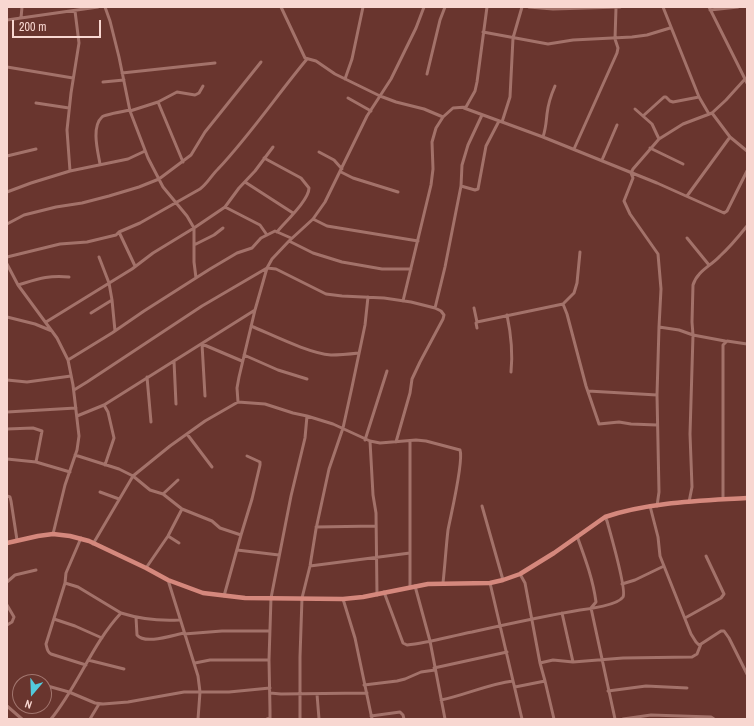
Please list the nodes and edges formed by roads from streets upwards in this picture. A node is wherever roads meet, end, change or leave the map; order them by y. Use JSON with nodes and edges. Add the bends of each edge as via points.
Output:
{"nodes":[{"id":1,"x":22,"y":7,"type":"edge"},
{"id":2,"x":98,"y":7,"type":"edge"},
{"id":3,"x":105,"y":7,"type":"edge"},
{"id":4,"x":281,"y":7,"type":"edge"},
{"id":5,"x":363,"y":7,"type":"edge"},
{"id":6,"x":424,"y":7,"type":"edge"},
{"id":7,"x":445,"y":7,"type":"edge"},
{"id":8,"x":487,"y":7,"type":"edge"},
{"id":9,"x":522,"y":7,"type":"edge"},
{"id":10,"x":530,"y":7,"type":"edge"},
{"id":11,"x":620,"y":7,"type":"edge"},
{"id":12,"x":663,"y":7,"type":"edge"},
{"id":13,"x":738,"y":7,"type":"edge"},
{"id":14,"x":616,"y":8,"type":"edge"},
{"id":15,"x":709,"y":8,"type":"edge"},
{"id":16,"x":724,"y":8,"type":"edge"},
{"id":17,"x":75,"y":11,"type":"junction"},
{"id":18,"x":21,"y":18,"type":"junction"},
{"id":19,"x":7,"y":20,"type":"edge"},
{"id":20,"x":670,"y":28,"type":"junction"},
{"id":21,"x":483,"y":32,"type":"junction"},
{"id":22,"x":513,"y":38,"type":"junction"},
{"id":23,"x":615,"y":39,"type":"junction"},
{"id":24,"x":307,"y":59,"type":"junction"},
{"id":25,"x":261,"y":62,"type":"dead end"},
{"id":26,"x":215,"y":63,"type":"dead end"},
{"id":27,"x":7,"y":67,"type":"edge"},
{"id":28,"x":122,"y":74,"type":"junction"},
{"id":29,"x":427,"y":74,"type":"dead end"},
{"id":30,"x":73,"y":78,"type":"junction"},
{"id":31,"x":346,"y":79,"type":"junction"},
{"id":32,"x":745,"y":79,"type":"junction"},
{"id":33,"x":124,"y":80,"type":"junction"},
{"id":34,"x":103,"y":82,"type":"dead end"},
{"id":35,"x":747,"y":83,"type":"edge"},
{"id":36,"x":204,"y":86,"type":"dead end"},
{"id":37,"x":555,"y":86,"type":"dead end"},
{"id":38,"x":380,"y":96,"type":"junction"},
{"id":39,"x":699,"y":97,"type":"junction"},
{"id":40,"x":348,"y":98,"type":"dead end"},
{"id":41,"x":158,"y":102,"type":"junction"},
{"id":42,"x":36,"y":103,"type":"dead end"},
{"id":43,"x":69,"y":108,"type":"junction"},
{"id":44,"x":464,"y":108,"type":"junction"},
{"id":45,"x":635,"y":109,"type":"dead end"},
{"id":46,"x":130,"y":110,"type":"junction"},
{"id":47,"x":370,"y":111,"type":"junction"},
{"id":48,"x":710,"y":114,"type":"junction"},
{"id":49,"x":482,"y":115,"type":"junction"},
{"id":50,"x":643,"y":116,"type":"junction"},
{"id":51,"x":443,"y":117,"type":"junction"},
{"id":52,"x":500,"y":122,"type":"junction"},
{"id":53,"x":617,"y":125,"type":"dead end"},
{"id":54,"x":543,"y":137,"type":"junction"},
{"id":55,"x":730,"y":137,"type":"junction"},
{"id":56,"x":660,"y":139,"type":"junction"},
{"id":57,"x":272,"y":147,"type":"dead end"},
{"id":58,"x":650,"y":148,"type":"junction"},
{"id":59,"x":36,"y":149,"type":"dead end"},
{"id":60,"x":574,"y":149,"type":"junction"},
{"id":61,"x":145,"y":151,"type":"junction"},
{"id":62,"x":747,"y":151,"type":"edge"},
{"id":63,"x":319,"y":152,"type":"dead end"},
{"id":64,"x":7,"y":156,"type":"edge"},
{"id":65,"x":264,"y":158,"type":"junction"},
{"id":66,"x":602,"y":160,"type":"junction"},
{"id":67,"x":183,"y":162,"type":"junction"},
{"id":68,"x":100,"y":164,"type":"junction"},
{"id":69,"x":684,"y":164,"type":"dead end"},
{"id":70,"x":341,"y":170,"type":"junction"},
{"id":71,"x":70,"y":171,"type":"junction"},
{"id":72,"x":747,"y":171,"type":"edge"},
{"id":73,"x":631,"y":173,"type":"junction"},
{"id":74,"x":159,"y":179,"type":"junction"},
{"id":75,"x":245,"y":182,"type":"junction"},
{"id":76,"x":461,"y":186,"type":"junction"},
{"id":77,"x":7,"y":187,"type":"edge"},
{"id":78,"x":8,"y":192,"type":"edge"},
{"id":79,"x":398,"y":192,"type":"dead end"},
{"id":80,"x":687,"y":196,"type":"junction"},
{"id":81,"x":176,"y":202,"type":"junction"},
{"id":82,"x":225,"y":207,"type":"junction"},
{"id":83,"x":293,"y":213,"type":"junction"},
{"id":84,"x":312,"y":219,"type":"junction"},
{"id":85,"x":7,"y":224,"type":"edge"},
{"id":86,"x":747,"y":226,"type":"edge"},
{"id":87,"x":194,"y":228,"type":"junction"},
{"id":88,"x":223,"y":228,"type":"dead end"},
{"id":89,"x":118,"y":232,"type":"junction"},
{"id":90,"x":277,"y":232,"type":"junction"},
{"id":91,"x":267,"y":235,"type":"junction"},
{"id":92,"x":687,"y":238,"type":"dead end"},
{"id":93,"x":290,"y":240,"type":"junction"},
{"id":94,"x":418,"y":241,"type":"junction"},
{"id":95,"x":194,"y":245,"type":"junction"},
{"id":96,"x":580,"y":252,"type":"dead end"},
{"id":97,"x":7,"y":257,"type":"edge"},
{"id":98,"x":99,"y":257,"type":"dead end"},
{"id":99,"x":7,"y":264,"type":"edge"},
{"id":100,"x":709,"y":265,"type":"junction"},
{"id":101,"x":135,"y":266,"type":"junction"},
{"id":102,"x":267,"y":268,"type":"junction"},
{"id":103,"x":411,"y":269,"type":"junction"},
{"id":104,"x":12,"y":276,"type":"junction"},
{"id":105,"x":69,"y":277,"type":"dead end"},
{"id":106,"x":7,"y":278,"type":"edge"},
{"id":107,"x":196,"y":278,"type":"junction"},
{"id":108,"x":109,"y":283,"type":"junction"},
{"id":109,"x":18,"y":285,"type":"junction"},
{"id":110,"x":368,"y":297,"type":"junction"},
{"id":111,"x":112,"y":300,"type":"junction"},
{"id":112,"x":403,"y":301,"type":"junction"},
{"id":113,"x":563,"y":304,"type":"junction"},
{"id":114,"x":435,"y":308,"type":"junction"},
{"id":115,"x":474,"y":308,"type":"dead end"},
{"id":116,"x":255,"y":310,"type":"junction"},
{"id":117,"x":91,"y":313,"type":"dead end"},
{"id":118,"x":507,"y":315,"type":"junction"},
{"id":119,"x":7,"y":317,"type":"edge"},
{"id":120,"x":46,"y":322,"type":"junction"},
{"id":121,"x":476,"y":322,"type":"junction"},
{"id":122,"x":251,"y":326,"type":"junction"},
{"id":123,"x":659,"y":327,"type":"junction"},
{"id":124,"x":478,"y":328,"type":"dead end"},
{"id":125,"x":52,"y":331,"type":"junction"},
{"id":126,"x":115,"y":331,"type":"junction"},
{"id":127,"x":693,"y":335,"type":"junction"},
{"id":128,"x":725,"y":342,"type":"junction"},
{"id":129,"x":202,"y":344,"type":"junction"},
{"id":130,"x":747,"y":344,"type":"edge"},
{"id":131,"x":359,"y":353,"type":"junction"},
{"id":132,"x":244,"y":355,"type":"junction"},
{"id":133,"x":68,"y":360,"type":"junction"},
{"id":134,"x":174,"y":360,"type":"junction"},
{"id":135,"x":242,"y":361,"type":"junction"},
{"id":136,"x":386,"y":371,"type":"dead end"},
{"id":137,"x":511,"y":372,"type":"dead end"},
{"id":138,"x":71,"y":376,"type":"junction"},
{"id":139,"x":148,"y":377,"type":"junction"},
{"id":140,"x":7,"y":380,"type":"edge"},
{"id":141,"x":308,"y":380,"type":"dead end"},
{"id":142,"x":74,"y":390,"type":"junction"},
{"id":143,"x":588,"y":391,"type":"junction"},
{"id":144,"x":657,"y":395,"type":"junction"},
{"id":145,"x":205,"y":396,"type":"dead end"},
{"id":146,"x":238,"y":402,"type":"junction"},
{"id":147,"x":176,"y":404,"type":"dead end"},
{"id":148,"x":104,"y":405,"type":"junction"},
{"id":149,"x":76,"y":408,"type":"junction"},
{"id":150,"x":7,"y":412,"type":"edge"},
{"id":151,"x":77,"y":416,"type":"junction"},
{"id":152,"x":307,"y":416,"type":"junction"},
{"id":153,"x":151,"y":422,"type":"dead end"},
{"id":154,"x":657,"y":425,"type":"junction"},
{"id":155,"x":343,"y":428,"type":"junction"},
{"id":156,"x":7,"y":429,"type":"edge"},
{"id":157,"x":187,"y":434,"type":"junction"},
{"id":158,"x":365,"y":440,"type":"junction"},
{"id":159,"x":370,"y":441,"type":"junction"},
{"id":160,"x":410,"y":441,"type":"junction"},
{"id":161,"x":396,"y":442,"type":"junction"},
{"id":162,"x":75,"y":455,"type":"junction"},
{"id":163,"x":247,"y":456,"type":"dead end"},
{"id":164,"x":7,"y":459,"type":"edge"},
{"id":165,"x":36,"y":462,"type":"junction"},
{"id":166,"x":105,"y":464,"type":"junction"},
{"id":167,"x":212,"y":467,"type":"dead end"},
{"id":168,"x":70,"y":472,"type":"junction"},
{"id":169,"x":133,"y":476,"type":"junction"},
{"id":170,"x":178,"y":480,"type":"dead end"},
{"id":171,"x":100,"y":492,"type":"dead end"},
{"id":172,"x":163,"y":494,"type":"junction"},
{"id":173,"x":7,"y":496,"type":"edge"},
{"id":174,"x":747,"y":498,"type":"edge"},
{"id":175,"x":120,"y":499,"type":"junction"},
{"id":176,"x":723,"y":499,"type":"junction"},
{"id":177,"x":689,"y":502,"type":"junction"},
{"id":178,"x":482,"y":506,"type":"dead end"},
{"id":179,"x":650,"y":506,"type":"junction"},
{"id":180,"x":657,"y":506,"type":"junction"},
{"id":181,"x":182,"y":509,"type":"junction"},
{"id":182,"x":605,"y":517,"type":"junction"},
{"id":183,"x":376,"y":526,"type":"junction"},
{"id":184,"x":316,"y":527,"type":"junction"},
{"id":185,"x":53,"y":534,"type":"junction"},
{"id":186,"x":241,"y":535,"type":"junction"},
{"id":187,"x":168,"y":536,"type":"junction"},
{"id":188,"x":577,"y":536,"type":"junction"},
{"id":189,"x":81,"y":538,"type":"junction"},
{"id":190,"x":17,"y":540,"type":"junction"},
{"id":191,"x":7,"y":543,"type":"edge"},
{"id":192,"x":179,"y":543,"type":"dead end"},
{"id":193,"x":93,"y":544,"type":"junction"},
{"id":194,"x":237,"y":550,"type":"junction"},
{"id":195,"x":410,"y":554,"type":"junction"},
{"id":196,"x":279,"y":555,"type":"junction"},
{"id":197,"x":706,"y":556,"type":"dead end"},
{"id":198,"x":377,"y":558,"type":"junction"},
{"id":199,"x":310,"y":566,"type":"junction"},
{"id":200,"x":664,"y":566,"type":"junction"},
{"id":201,"x":146,"y":568,"type":"junction"},
{"id":202,"x":36,"y":570,"type":"dead end"},
{"id":203,"x":520,"y":574,"type":"junction"},
{"id":204,"x":168,"y":580,"type":"junction"},
{"id":205,"x":503,"y":580,"type":"junction"},
{"id":206,"x":7,"y":582,"type":"edge"},
{"id":207,"x":65,"y":582,"type":"junction"},
{"id":208,"x":443,"y":583,"type":"junction"},
{"id":209,"x":490,"y":583,"type":"junction"},
{"id":210,"x":622,"y":584,"type":"junction"},
{"id":211,"x":412,"y":586,"type":"junction"},
{"id":212,"x":384,"y":592,"type":"junction"},
{"id":213,"x":377,"y":595,"type":"junction"},
{"id":214,"x":224,"y":596,"type":"junction"},
{"id":215,"x":271,"y":598,"type":"junction"},
{"id":216,"x":302,"y":598,"type":"junction"},
{"id":217,"x":343,"y":599,"type":"junction"},
{"id":218,"x":7,"y":605,"type":"edge"},
{"id":219,"x":591,"y":608,"type":"junction"},
{"id":220,"x":121,"y":613,"type":"junction"},
{"id":221,"x":562,"y":613,"type":"junction"},
{"id":222,"x":136,"y":618,"type":"junction"},
{"id":223,"x":685,"y":618,"type":"junction"},
{"id":224,"x":54,"y":619,"type":"junction"},
{"id":225,"x":531,"y":619,"type":"junction"},
{"id":226,"x":179,"y":620,"type":"junction"},
{"id":227,"x":7,"y":625,"type":"edge"},
{"id":228,"x":500,"y":626,"type":"junction"},
{"id":229,"x":270,"y":631,"type":"junction"},
{"id":230,"x":184,"y":633,"type":"junction"},
{"id":231,"x":102,"y":638,"type":"junction"},
{"id":232,"x":430,"y":641,"type":"junction"},
{"id":233,"x":701,"y":644,"type":"junction"},
{"id":234,"x":507,"y":652,"type":"junction"},
{"id":235,"x":88,"y":660,"type":"junction"},
{"id":236,"x":269,"y":660,"type":"junction"},
{"id":237,"x":602,"y":661,"type":"junction"},
{"id":238,"x":573,"y":662,"type":"junction"},
{"id":239,"x":194,"y":663,"type":"junction"},
{"id":240,"x":540,"y":663,"type":"junction"},
{"id":241,"x":86,"y":665,"type":"junction"},
{"id":242,"x":124,"y":669,"type":"dead end"},
{"id":243,"x":434,"y":669,"type":"junction"},
{"id":244,"x":747,"y":674,"type":"edge"},
{"id":245,"x":513,"y":681,"type":"junction"},
{"id":246,"x":544,"y":681,"type":"junction"},
{"id":247,"x":364,"y":685,"type":"junction"},
{"id":248,"x":52,"y":687,"type":"edge"},
{"id":249,"x":515,"y":687,"type":"junction"},
{"id":250,"x":270,"y":688,"type":"junction"},
{"id":251,"x":687,"y":688,"type":"dead end"},
{"id":252,"x":608,"y":691,"type":"junction"},
{"id":253,"x":69,"y":692,"type":"junction"},
{"id":254,"x":200,"y":692,"type":"junction"},
{"id":255,"x":270,"y":693,"type":"junction"},
{"id":256,"x":367,"y":693,"type":"junction"},
{"id":257,"x":300,"y":694,"type":"junction"},
{"id":258,"x":317,"y":694,"type":"junction"},
{"id":259,"x":441,"y":700,"type":"junction"},
{"id":260,"x":99,"y":704,"type":"junction"},
{"id":261,"x":7,"y":706,"type":"edge"},
{"id":262,"x":12,"y":710,"type":"joint"},
{"id":263,"x":7,"y":714,"type":"edge"},
{"id":264,"x":372,"y":718,"type":"edge"},
{"id":265,"x":51,"y":719,"type":"edge"},
{"id":266,"x":90,"y":719,"type":"edge"},
{"id":267,"x":198,"y":719,"type":"edge"},
{"id":268,"x":267,"y":719,"type":"edge"},
{"id":269,"x":300,"y":719,"type":"edge"},
{"id":270,"x":319,"y":719,"type":"edge"},
{"id":271,"x":404,"y":719,"type":"edge"},
{"id":272,"x":445,"y":719,"type":"edge"},
{"id":273,"x":522,"y":719,"type":"edge"},
{"id":274,"x":554,"y":719,"type":"edge"},
{"id":275,"x":615,"y":719,"type":"edge"},
{"id":276,"x":623,"y":719,"type":"edge"},
{"id":277,"x":714,"y":719,"type":"edge"}],
"edges":[{"from":1,"to":18,"type":"street"},
{"from":2,"to":17,"type":"street"},
{"from":3,"to":28,"type":"street"},
{"from":4,"to":24,"type":"street"},
{"from":5,"to":31,"type":"street"},
{"from":6,"to":38,"type":"street","via":[[391,79]]},
{"from":7,"to":29,"type":"street"},
{"from":8,"to":21,"type":"street"},
{"from":9,"to":22,"type":"street"},
{"from":10,"to":14,"type":"street"},
{"from":11,"to":14,"type":"street"},
{"from":12,"to":20,"type":"street"},
{"from":13,"to":16,"type":"street"},
{"from":14,"to":23,"type":"street"},
{"from":15,"to":16,"type":"street"},
{"from":15,"to":32,"type":"street"},
{"from":17,"to":18,"type":"street"},
{"from":17,"to":30,"type":"street","via":[[79,43]]},
{"from":18,"to":19,"type":"street"},
{"from":20,"to":23,"type":"street","via":[[647,35]]},
{"from":20,"to":39,"type":"street"},
{"from":21,"to":22,"type":"street"},
{"from":21,"to":44,"type":"street","via":[[475,91]]},
{"from":22,"to":23,"type":"street","via":[[548,44],[573,40]]},
{"from":22,"to":52,"type":"street","via":[[510,97]]},
{"from":23,"to":60,"type":"street","via":[[617,53]]},
{"from":24,"to":31,"type":"street","via":[[316,61]]},
{"from":24,"to":81,"type":"street","via":[[205,185]]},
{"from":25,"to":67,"type":"street","via":[[205,132],[191,155]]},
{"from":26,"to":28,"type":"street"},
{"from":27,"to":30,"type":"street"},
{"from":28,"to":33,"type":"street"},
{"from":30,"to":43,"type":"street"},
{"from":31,"to":38,"type":"street"},
{"from":32,"to":35,"type":"street"},
{"from":32,"to":48,"type":"street"},
{"from":33,"to":34,"type":"street"},
{"from":33,"to":46,"type":"street"},
{"from":36,"to":41,"type":"street","via":[[195,95],[177,92]]},
{"from":37,"to":54,"type":"street"},
{"from":38,"to":47,"type":"street"},
{"from":38,"to":51,"type":"street"},
{"from":39,"to":48,"type":"street"},
{"from":39,"to":50,"type":"street","via":[[673,102],[664,97]]},
{"from":40,"to":47,"type":"street"},
{"from":41,"to":46,"type":"street"},
{"from":41,"to":67,"type":"street"},
{"from":42,"to":43,"type":"street"},
{"from":43,"to":71,"type":"street","via":[[67,130]]},
{"from":44,"to":49,"type":"street"},
{"from":44,"to":51,"type":"street","via":[[453,108]]},
{"from":45,"to":50,"type":"street"},
{"from":46,"to":61,"type":"street"},
{"from":46,"to":68,"type":"street","via":[[100,119],[96,141]]},
{"from":47,"to":70,"type":"street"},
{"from":48,"to":55,"type":"street"},
{"from":48,"to":56,"type":"street","via":[[683,124]]},
{"from":49,"to":52,"type":"street"},
{"from":49,"to":76,"type":"street","via":[[462,166]]},
{"from":50,"to":56,"type":"street","via":[[652,124]]},
{"from":51,"to":94,"type":"street","via":[[433,136],[431,185]]},
{"from":52,"to":54,"type":"street"},
{"from":52,"to":76,"type":"street","via":[[486,146],[478,189]]},
{"from":53,"to":66,"type":"street"},
{"from":54,"to":60,"type":"street"},
{"from":55,"to":62,"type":"street"},
{"from":55,"to":80,"type":"street"},
{"from":56,"to":58,"type":"street"},
{"from":57,"to":65,"type":"street"},
{"from":58,"to":69,"type":"street"},
{"from":58,"to":73,"type":"street"},
{"from":59,"to":64,"type":"street"},
{"from":60,"to":66,"type":"street"},
{"from":61,"to":68,"type":"street","via":[[128,159]]},
{"from":61,"to":74,"type":"street"},
{"from":63,"to":70,"type":"street","via":[[334,160]]},
{"from":65,"to":75,"type":"street"},
{"from":65,"to":83,"type":"street","via":[[301,178],[309,188],[304,201]]},
{"from":66,"to":73,"type":"street"},
{"from":67,"to":74,"type":"street"},
{"from":68,"to":71,"type":"street"},
{"from":70,"to":79,"type":"street","via":[[353,178]]},
{"from":70,"to":84,"type":"street","via":[[325,202]]},
{"from":71,"to":78,"type":"street"},
{"from":72,"to":80,"type":"street","via":[[725,213]]},
{"from":73,"to":80,"type":"street"},
{"from":73,"to":123,"type":"street","via":[[633,178],[624,201],[658,254],[661,289]]},
{"from":74,"to":81,"type":"street"},
{"from":74,"to":85,"type":"street","via":[[109,196],[24,215]]},
{"from":75,"to":82,"type":"street"},
{"from":75,"to":83,"type":"street"},
{"from":76,"to":114,"type":"street"},
{"from":77,"to":78,"type":"street"},
{"from":81,"to":87,"type":"street"},
{"from":81,"to":89,"type":"street","via":[[140,223]]},
{"from":82,"to":87,"type":"street"},
{"from":82,"to":91,"type":"street","via":[[260,225]]},
{"from":83,"to":90,"type":"street"},
{"from":84,"to":93,"type":"street"},
{"from":84,"to":94,"type":"street","via":[[327,226]]},
{"from":86,"to":100,"type":"street","via":[[720,257]]},
{"from":87,"to":95,"type":"street"},
{"from":87,"to":101,"type":"street"},
{"from":88,"to":95,"type":"street"},
{"from":89,"to":97,"type":"street","via":[[116,235],[87,242],[60,244]]},
{"from":89,"to":101,"type":"street"},
{"from":90,"to":91,"type":"street"},
{"from":90,"to":93,"type":"street"},
{"from":91,"to":107,"type":"street","via":[[252,248],[237,253]]},
{"from":92,"to":100,"type":"street"},
{"from":93,"to":102,"type":"street"},
{"from":93,"to":103,"type":"street","via":[[313,253],[342,262],[382,269]]},
{"from":94,"to":103,"type":"street"},
{"from":95,"to":107,"type":"street"},
{"from":96,"to":113,"type":"street","via":[[574,293]]},
{"from":98,"to":108,"type":"street"},
{"from":99,"to":104,"type":"street"},
{"from":100,"to":127,"type":"street","via":[[695,279],[693,285]]},
{"from":101,"to":108,"type":"street"},
{"from":102,"to":110,"type":"street","via":[[276,269],[326,294]]},
{"from":102,"to":116,"type":"street"},
{"from":102,"to":142,"type":"street","via":[[202,306]]},
{"from":103,"to":112,"type":"street"},
{"from":104,"to":106,"type":"street"},
{"from":104,"to":109,"type":"street"},
{"from":105,"to":109,"type":"street","via":[[41,278]]},
{"from":107,"to":126,"type":"street"},
{"from":108,"to":111,"type":"street"},
{"from":108,"to":120,"type":"street"},
{"from":109,"to":120,"type":"street"},
{"from":110,"to":112,"type":"street"},
{"from":110,"to":131,"type":"street"},
{"from":111,"to":117,"type":"street"},
{"from":111,"to":126,"type":"street"},
{"from":112,"to":114,"type":"street"},
{"from":113,"to":118,"type":"street"},
{"from":113,"to":143,"type":"street"},
{"from":114,"to":161,"type":"street","via":[[444,315],[443,319],[412,379]]},
{"from":115,"to":121,"type":"street"},
{"from":116,"to":122,"type":"street"},
{"from":116,"to":129,"type":"street"},
{"from":118,"to":121,"type":"street"},
{"from":118,"to":137,"type":"street","via":[[512,354]]},
{"from":119,"to":125,"type":"street"},
{"from":120,"to":125,"type":"street"},
{"from":121,"to":124,"type":"street"},
{"from":122,"to":131,"type":"street","via":[[291,343],[331,355]]},
{"from":122,"to":132,"type":"street"},
{"from":123,"to":127,"type":"street"},
{"from":123,"to":144,"type":"street"},
{"from":125,"to":133,"type":"street"},
{"from":126,"to":133,"type":"street"},
{"from":127,"to":128,"type":"street"},
{"from":127,"to":177,"type":"street","via":[[690,434],[692,487]]},
{"from":128,"to":130,"type":"street"},
{"from":128,"to":176,"type":"street"},
{"from":129,"to":134,"type":"street"},
{"from":129,"to":135,"type":"street"},
{"from":129,"to":145,"type":"street"},
{"from":131,"to":155,"type":"street"},
{"from":132,"to":135,"type":"street"},
{"from":132,"to":141,"type":"street"},
{"from":133,"to":138,"type":"street"},
{"from":134,"to":139,"type":"street"},
{"from":134,"to":147,"type":"street"},
{"from":135,"to":146,"type":"street","via":[[237,388]]},
{"from":136,"to":158,"type":"street"},
{"from":138,"to":140,"type":"street","via":[[27,382]]},
{"from":138,"to":142,"type":"street"},
{"from":139,"to":148,"type":"street"},
{"from":139,"to":153,"type":"street"},
{"from":142,"to":149,"type":"street"},
{"from":143,"to":144,"type":"street"},
{"from":143,"to":154,"type":"street","via":[[599,424],[619,422]]},
{"from":144,"to":154,"type":"street"},
{"from":146,"to":152,"type":"street","via":[[265,404]]},
{"from":146,"to":157,"type":"street"},
{"from":148,"to":151,"type":"street"},
{"from":148,"to":166,"type":"street","via":[[114,438]]},
{"from":149,"to":150,"type":"street"},
{"from":149,"to":151,"type":"street"},
{"from":151,"to":162,"type":"street","via":[[79,436]]},
{"from":152,"to":155,"type":"street"},
{"from":152,"to":196,"type":"street","via":[[305,438]]},
{"from":154,"to":180,"type":"street"},
{"from":155,"to":158,"type":"street"},
{"from":155,"to":184,"type":"street","via":[[329,469]]},
{"from":156,"to":165,"type":"street","via":[[33,428],[42,431]]},
{"from":157,"to":167,"type":"street"},
{"from":157,"to":169,"type":"street"},
{"from":158,"to":159,"type":"street"},
{"from":159,"to":161,"type":"street"},
{"from":159,"to":183,"type":"street"},
{"from":160,"to":161,"type":"street"},
{"from":160,"to":195,"type":"street"},
{"from":160,"to":208,"type":"street","via":[[426,441],[461,452],[448,529]]},
{"from":162,"to":166,"type":"street"},
{"from":162,"to":168,"type":"street"},
{"from":163,"to":186,"type":"street","via":[[260,464]]},
{"from":164,"to":165,"type":"street"},
{"from":165,"to":168,"type":"street"},
{"from":166,"to":169,"type":"street"},
{"from":168,"to":185,"type":"street"},
{"from":169,"to":172,"type":"street","via":[[150,490]]},
{"from":169,"to":175,"type":"street"},
{"from":170,"to":172,"type":"street"},
{"from":171,"to":175,"type":"street"},
{"from":172,"to":181,"type":"street"},
{"from":173,"to":190,"type":"street","via":[[10,497]]},
{"from":174,"to":176,"type":"street"},
{"from":175,"to":193,"type":"street"},
{"from":176,"to":177,"type":"street"},
{"from":177,"to":180,"type":"street"},
{"from":178,"to":205,"type":"street"},
{"from":179,"to":180,"type":"street"},
{"from":179,"to":182,"type":"street"},
{"from":179,"to":200,"type":"street"},
{"from":181,"to":186,"type":"street","via":[[212,521],[220,528]]},
{"from":181,"to":187,"type":"street"},
{"from":182,"to":188,"type":"street"},
{"from":182,"to":210,"type":"street"},
{"from":183,"to":184,"type":"street"},
{"from":183,"to":198,"type":"street"},
{"from":184,"to":199,"type":"street"},
{"from":185,"to":189,"type":"street"},
{"from":185,"to":190,"type":"street"},
{"from":186,"to":194,"type":"street"},
{"from":187,"to":192,"type":"street"},
{"from":187,"to":201,"type":"street"},
{"from":188,"to":203,"type":"street"},
{"from":188,"to":219,"type":"street","via":[[588,564],[595,594],[596,602]]},
{"from":189,"to":193,"type":"street"},
{"from":189,"to":207,"type":"street","via":[[66,573]]},
{"from":190,"to":191,"type":"street"},
{"from":193,"to":201,"type":"street"},
{"from":194,"to":196,"type":"street"},
{"from":194,"to":214,"type":"street"},
{"from":195,"to":198,"type":"street"},
{"from":195,"to":211,"type":"street"},
{"from":196,"to":215,"type":"street"},
{"from":197,"to":223,"type":"street","via":[[724,594]]},
{"from":198,"to":199,"type":"street"},
{"from":198,"to":213,"type":"street"},
{"from":199,"to":216,"type":"street"},
{"from":200,"to":210,"type":"street"},
{"from":200,"to":223,"type":"street"},
{"from":201,"to":204,"type":"street"},
{"from":202,"to":206,"type":"street","via":[[15,575]]},
{"from":203,"to":205,"type":"street"},
{"from":203,"to":225,"type":"street","via":[[525,583]]},
{"from":204,"to":214,"type":"street","via":[[203,593]]},
{"from":204,"to":226,"type":"street"},
{"from":205,"to":209,"type":"street"},
{"from":207,"to":220,"type":"street"},
{"from":207,"to":224,"type":"street"},
{"from":208,"to":209,"type":"street"},
{"from":208,"to":211,"type":"street"},
{"from":209,"to":228,"type":"street"},
{"from":210,"to":219,"type":"street","via":[[624,595],[620,600]]},
{"from":211,"to":212,"type":"street"},
{"from":211,"to":232,"type":"street"},
{"from":212,"to":213,"type":"street"},
{"from":212,"to":232,"type":"street","via":[[403,643],[407,645]]},
{"from":213,"to":217,"type":"street"},
{"from":214,"to":215,"type":"street"},
{"from":215,"to":216,"type":"street"},
{"from":215,"to":229,"type":"street"},
{"from":216,"to":217,"type":"street"},
{"from":216,"to":257,"type":"street"},
{"from":217,"to":247,"type":"street","via":[[355,638]]},
{"from":218,"to":227,"type":"street","via":[[14,617]]},
{"from":219,"to":221,"type":"street"},
{"from":219,"to":237,"type":"street"},
{"from":220,"to":222,"type":"street"},
{"from":220,"to":231,"type":"street"},
{"from":221,"to":225,"type":"street"},
{"from":221,"to":238,"type":"street"},
{"from":222,"to":226,"type":"street"},
{"from":222,"to":230,"type":"street","via":[[137,635],[142,639]]},
{"from":223,"to":233,"type":"street","via":[[691,634],[699,645]]},
{"from":224,"to":231,"type":"street"},
{"from":224,"to":241,"type":"street","via":[[46,644],[47,650],[51,654]]},
{"from":225,"to":228,"type":"street"},
{"from":225,"to":240,"type":"street"},
{"from":226,"to":230,"type":"street"},
{"from":228,"to":232,"type":"street"},
{"from":228,"to":234,"type":"street"},
{"from":229,"to":230,"type":"street"},
{"from":229,"to":236,"type":"street"},
{"from":230,"to":239,"type":"street"},
{"from":231,"to":235,"type":"street"},
{"from":232,"to":243,"type":"street"},
{"from":233,"to":237,"type":"street","via":[[697,654],[692,657],[623,658]]},
{"from":233,"to":244,"type":"street","via":[[717,633],[724,632]]},
{"from":234,"to":243,"type":"street"},
{"from":234,"to":245,"type":"street"},
{"from":235,"to":241,"type":"street"},
{"from":235,"to":242,"type":"street"},
{"from":236,"to":239,"type":"street","via":[[210,660]]},
{"from":236,"to":250,"type":"street"},
{"from":237,"to":238,"type":"street"},
{"from":237,"to":252,"type":"street"},
{"from":238,"to":240,"type":"street","via":[[553,660]]},
{"from":239,"to":254,"type":"street"},
{"from":240,"to":246,"type":"street"},
{"from":241,"to":253,"type":"street"},
{"from":243,"to":247,"type":"street","via":[[397,681]]},
{"from":243,"to":259,"type":"street"},
{"from":245,"to":249,"type":"street"},
{"from":245,"to":259,"type":"street","via":[[493,684]]},
{"from":246,"to":249,"type":"street"},
{"from":246,"to":274,"type":"street"},
{"from":247,"to":256,"type":"street"},
{"from":248,"to":253,"type":"street"},
{"from":249,"to":273,"type":"street"},
{"from":250,"to":254,"type":"street"},
{"from":250,"to":255,"type":"street"},
{"from":251,"to":252,"type":"street","via":[[646,686]]},
{"from":252,"to":275,"type":"street"},
{"from":253,"to":260,"type":"street"},
{"from":253,"to":265,"type":"street"},
{"from":254,"to":260,"type":"street"},
{"from":254,"to":267,"type":"street"},
{"from":255,"to":257,"type":"street"},
{"from":255,"to":268,"type":"street","via":[[270,718]]},
{"from":256,"to":258,"type":"street"},
{"from":256,"to":264,"type":"street"},
{"from":257,"to":258,"type":"street"},
{"from":257,"to":269,"type":"street"},
{"from":258,"to":270,"type":"street"},
{"from":259,"to":272,"type":"street"},
{"from":260,"to":266,"type":"street"},
{"from":261,"to":262,"type":"street"},
{"from":262,"to":263,"type":"street"},
{"from":264,"to":271,"type":"street","via":[[400,712]]},
{"from":276,"to":277,"type":"street","via":[[652,715]]}]}
